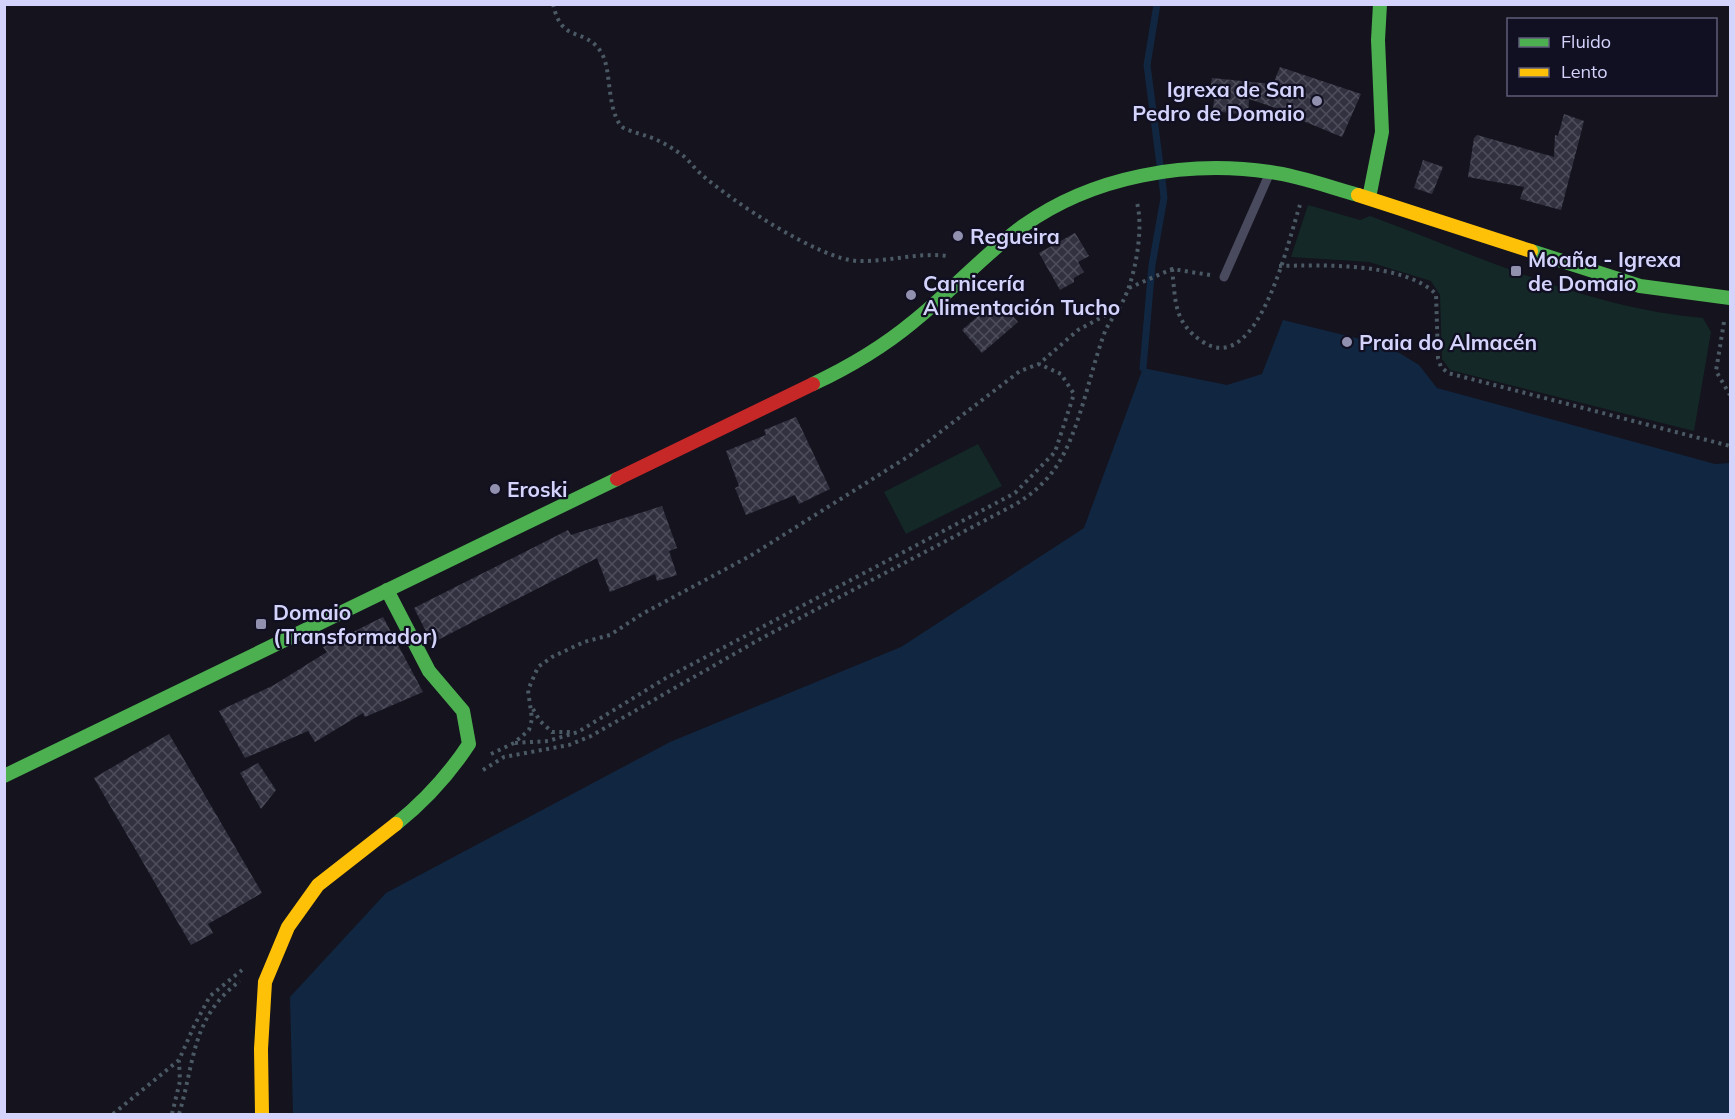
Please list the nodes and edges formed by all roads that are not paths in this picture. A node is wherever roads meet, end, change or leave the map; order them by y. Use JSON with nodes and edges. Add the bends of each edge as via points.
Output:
{"nodes":[{"id":1,"x":1380,"y":4,"type":"edge"},
{"id":2,"x":1270,"y":172,"type":"junction"},
{"id":3,"x":1369,"y":198,"type":"junction"},
{"id":4,"x":1224,"y":277,"type":"road end"},
{"id":5,"x":1728,"y":298,"type":"edge"},
{"id":6,"x":387,"y":590,"type":"junction"},
{"id":7,"x":4,"y":776,"type":"edge"},
{"id":8,"x":262,"y":1114,"type":"edge"}],
"edges":[{"from":1,"to":3,"type":"main road","via":[[1382,132]]},
{"from":2,"to":3,"type":"main road"},
{"from":2,"to":4,"type":"lane"},
{"from":2,"to":6,"type":"main road","via":[[1177,169],[1121,181],[1076,198],[1023,226],[912,323],[832,375]]},
{"from":3,"to":5,"type":"main road","via":[[1640,286]]},
{"from":6,"to":7,"type":"main road"},
{"from":6,"to":8,"type":"main road","via":[[429,671],[463,711],[469,744],[449,776],[420,805],[318,885],[288,927],[265,982]]}]}
